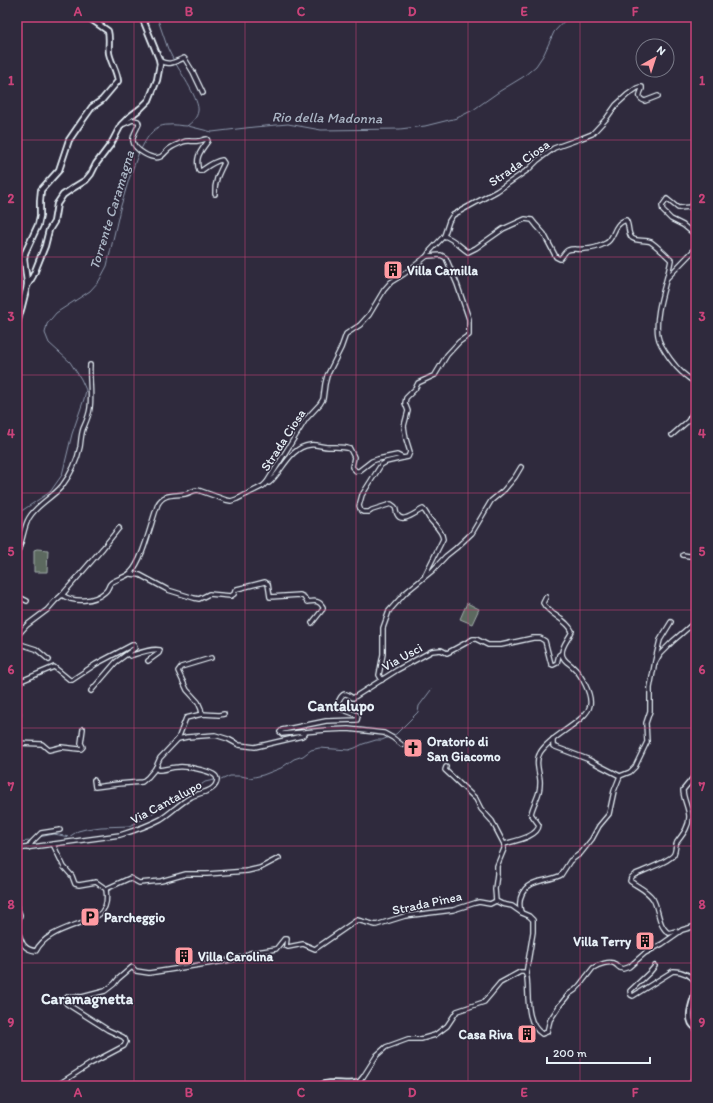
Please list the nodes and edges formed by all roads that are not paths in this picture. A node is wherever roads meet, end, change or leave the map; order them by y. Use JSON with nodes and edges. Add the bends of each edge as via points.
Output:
{"nodes":[{"id":1,"x":88,"y":17,"type":"edge"},
{"id":2,"x":142,"y":17,"type":"edge"},
{"id":3,"x":160,"y":61,"type":"junction"},
{"id":4,"x":203,"y":94,"type":"dead end"},
{"id":5,"x":658,"y":96,"type":"dead end"},
{"id":6,"x":121,"y":125,"type":"junction"},
{"id":7,"x":696,"y":191,"type":"edge"},
{"id":8,"x":215,"y":194,"type":"dead end"},
{"id":9,"x":444,"y":236,"type":"junction"},
{"id":10,"x":696,"y":238,"type":"edge"},
{"id":11,"x":696,"y":248,"type":"edge"},
{"id":12,"x":427,"y":256,"type":"junction"},
{"id":13,"x":35,"y":270,"type":"junction"},
{"id":14,"x":26,"y":273,"type":"junction"},
{"id":15,"x":666,"y":278,"type":"junction"},
{"id":16,"x":27,"y":286,"type":"junction"},
{"id":17,"x":17,"y":323,"type":"edge"},
{"id":18,"x":90,"y":365,"type":"dead end"},
{"id":19,"x":696,"y":383,"type":"edge"},
{"id":20,"x":696,"y":407,"type":"edge"},
{"id":21,"x":672,"y":435,"type":"dead end"},
{"id":22,"x":403,"y":458,"type":"junction"},
{"id":23,"x":521,"y":467,"type":"dead end"},
{"id":24,"x":267,"y":482,"type":"junction"},
{"id":25,"x":119,"y":528,"type":"dead end"},
{"id":26,"x":17,"y":553,"type":"edge"},
{"id":27,"x":683,"y":555,"type":"dead end"},
{"id":28,"x":696,"y":556,"type":"edge"},
{"id":29,"x":130,"y":574,"type":"junction"},
{"id":30,"x":425,"y":576,"type":"junction"},
{"id":31,"x":62,"y":595,"type":"junction"},
{"id":32,"x":17,"y":596,"type":"edge"},
{"id":33,"x":546,"y":597,"type":"dead end"},
{"id":34,"x":27,"y":601,"type":"dead end"},
{"id":35,"x":696,"y":621,"type":"edge"},
{"id":36,"x":671,"y":622,"type":"dead end"},
{"id":37,"x":312,"y":623,"type":"dead end"},
{"id":38,"x":17,"y":636,"type":"edge"},
{"id":39,"x":17,"y":643,"type":"edge"},
{"id":40,"x":562,"y":653,"type":"junction"},
{"id":41,"x":128,"y":654,"type":"junction"},
{"id":42,"x":211,"y":658,"type":"dead end"},
{"id":43,"x":49,"y":660,"type":"dead end"},
{"id":44,"x":148,"y":660,"type":"dead end"},
{"id":45,"x":653,"y":668,"type":"junction"},
{"id":46,"x":382,"y":680,"type":"junction"},
{"id":47,"x":17,"y":684,"type":"edge"},
{"id":48,"x":91,"y":692,"type":"dead end"},
{"id":49,"x":202,"y":714,"type":"junction"},
{"id":50,"x":224,"y":714,"type":"dead end"},
{"id":51,"x":83,"y":730,"type":"dead end"},
{"id":52,"x":304,"y":733,"type":"junction"},
{"id":53,"x":554,"y":738,"type":"junction"},
{"id":54,"x":178,"y":739,"type":"junction"},
{"id":55,"x":696,"y":740,"type":"edge"},
{"id":56,"x":17,"y":743,"type":"edge"},
{"id":57,"x":402,"y":745,"type":"dead end"},
{"id":58,"x":696,"y":745,"type":"edge"},
{"id":59,"x":156,"y":767,"type":"junction"},
{"id":60,"x":446,"y":767,"type":"dead end"},
{"id":61,"x":696,"y":774,"type":"edge"},
{"id":62,"x":620,"y":776,"type":"junction"},
{"id":63,"x":94,"y":780,"type":"dead end"},
{"id":64,"x":60,"y":830,"type":"dead end"},
{"id":65,"x":53,"y":844,"type":"junction"},
{"id":66,"x":504,"y":844,"type":"junction"},
{"id":67,"x":28,"y":848,"type":"junction"},
{"id":68,"x":17,"y":850,"type":"edge"},
{"id":69,"x":279,"y":858,"type":"dead end"},
{"id":70,"x":106,"y":889,"type":"junction"},
{"id":71,"x":496,"y":901,"type":"junction"},
{"id":72,"x":17,"y":907,"type":"edge"},
{"id":73,"x":521,"y":912,"type":"junction"},
{"id":74,"x":17,"y":925,"type":"edge"},
{"id":75,"x":696,"y":926,"type":"edge"},
{"id":76,"x":17,"y":929,"type":"edge"},
{"id":77,"x":682,"y":930,"type":"junction"},
{"id":78,"x":655,"y":966,"type":"dead end"},
{"id":79,"x":526,"y":974,"type":"junction"},
{"id":80,"x":696,"y":982,"type":"edge"},
{"id":81,"x":696,"y":991,"type":"edge"},
{"id":82,"x":696,"y":1028,"type":"edge"},
{"id":83,"x":696,"y":1075,"type":"edge"},
{"id":84,"x":358,"y":1083,"type":"joint"},
{"id":85,"x":56,"y":1086,"type":"edge"},
{"id":86,"x":319,"y":1086,"type":"edge"},
{"id":87,"x":691,"y":1086,"type":"edge"}],
"edges":[{"from":1,"to":14,"type":"street","via":[[108,31],[108,47],[118,81],[82,121],[69,140],[59,170],[41,190],[38,224],[25,253]]},
{"from":2,"to":3,"type":"street"},
{"from":3,"to":4,"type":"street","via":[[170,64],[184,58]]},
{"from":3,"to":6,"type":"street","via":[[157,80],[149,100]]},
{"from":5,"to":9,"type":"street","name":"Strada Ciosa","via":[[641,100],[639,96],[642,87],[627,95],[592,134],[554,148],[497,191],[453,215]]},
{"from":6,"to":8,"type":"street","via":[[130,120],[138,121],[133,139],[134,146],[145,155],[159,158],[184,142],[197,142],[207,138],[208,141],[198,157],[199,171],[219,160],[224,163],[217,177]]},
{"from":6,"to":13,"type":"street","via":[[91,174],[63,196],[57,204],[54,222]]},
{"from":7,"to":10,"type":"street","via":[[691,208],[678,208],[667,199],[662,206],[671,219],[683,225]]},
{"from":9,"to":12,"type":"street","name":"Strada Ciosa"},
{"from":9,"to":15,"type":"street","via":[[450,237],[468,252],[503,229],[524,219],[532,220],[544,234],[556,258],[560,259],[567,250],[597,247],[608,242],[616,226],[626,220],[633,238],[651,242],[671,260]]},
{"from":11,"to":15,"type":"street"},
{"from":12,"to":22,"type":"street","via":[[446,258],[469,318],[469,335],[447,355],[435,375],[418,383],[405,400],[408,411],[404,426],[410,452],[408,457]]},
{"from":12,"to":24,"type":"street","name":"Strada Ciosa","via":[[391,282],[360,325],[346,334],[327,376],[323,399],[306,419]]},
{"from":13,"to":14,"type":"street"},
{"from":13,"to":16,"type":"street"},
{"from":14,"to":16,"type":"street"},
{"from":15,"to":19,"type":"street","via":[[659,308],[658,337],[674,363],[684,375]]},
{"from":16,"to":17,"type":"street"},
{"from":18,"to":26,"type":"street","via":[[90,409],[76,462],[56,492],[39,506],[29,519]]},
{"from":20,"to":21,"type":"street","via":[[688,421]]},
{"from":22,"to":24,"type":"street","via":[[397,455],[378,459],[356,471],[352,467],[354,457],[350,449],[312,444],[298,450],[286,461],[273,480]]},
{"from":22,"to":30,"type":"street","via":[[382,465],[362,495],[359,506],[361,511],[366,512],[391,504],[395,507],[397,515],[404,518],[423,509],[443,536]]},
{"from":23,"to":30,"type":"street","via":[[516,477],[487,506],[472,533]]},
{"from":24,"to":29,"type":"street","name":"Strada Ciosa","via":[[233,501],[196,490],[163,498],[158,504],[139,561]]},
{"from":25,"to":31,"type":"street"},
{"from":27,"to":28,"type":"street"},
{"from":29,"to":31,"type":"street","via":[[111,583],[106,592],[95,598],[77,600]]},
{"from":29,"to":37,"type":"street","via":[[140,575],[168,590],[199,599],[209,594],[231,596],[237,589],[265,582],[268,584],[270,597],[300,595],[307,602],[319,602],[323,609]]},
{"from":30,"to":46,"type":"street","via":[[393,605],[386,617],[380,674]]},
{"from":31,"to":38,"type":"street"},
{"from":32,"to":34,"type":"street"},
{"from":33,"to":40,"type":"street","via":[[544,606],[572,631]]},
{"from":35,"to":45,"type":"street","via":[[660,654]]},
{"from":36,"to":45,"type":"street","via":[[660,640]]},
{"from":39,"to":43,"type":"street","via":[[36,649]]},
{"from":40,"to":46,"type":"street","name":"Via Usci","via":[[553,665],[545,641],[540,638],[501,645],[488,645],[473,639],[447,653],[441,650],[432,652]]},
{"from":40,"to":53,"type":"street","via":[[564,659],[574,667],[583,680],[590,706],[583,716]]},
{"from":41,"to":44,"type":"street","via":[[130,656],[160,650]]},
{"from":41,"to":47,"type":"street","via":[[135,648],[134,645],[98,663],[72,680],[54,667]]},
{"from":41,"to":48,"type":"street","via":[[116,662]]},
{"from":42,"to":49,"type":"street","via":[[181,667],[178,671],[187,690],[198,702]]},
{"from":45,"to":62,"type":"street","via":[[650,711],[646,723],[647,742],[634,769]]},
{"from":46,"to":52,"type":"street","name":"Via Usci","via":[[353,698],[347,694],[340,698],[336,707],[357,715],[357,720],[326,720],[280,732]]},
{"from":49,"to":50,"type":"street"},
{"from":49,"to":54,"type":"street","via":[[185,720]]},
{"from":51,"to":56,"type":"street","via":[[83,747],[79,750],[61,747],[49,750],[42,744]]},
{"from":52,"to":54,"type":"street","via":[[302,736],[255,747],[239,745],[216,735]]},
{"from":52,"to":57,"type":"street","via":[[341,729],[379,733],[391,737]]},
{"from":53,"to":62,"type":"street","via":[[553,746],[587,759]]},
{"from":53,"to":66,"type":"street","via":[[540,752],[537,759],[540,789],[530,814],[539,828],[531,836]]},
{"from":54,"to":59,"type":"street","via":[[160,758]]},
{"from":55,"to":58,"type":"street"},
{"from":59,"to":63,"type":"street","via":[[142,782],[96,787]]},
{"from":59,"to":65,"type":"street","name":"Via Cantalupo","via":[[158,770],[182,766],[214,774],[216,786],[191,796],[161,819],[132,832]]},
{"from":60,"to":66,"type":"street","via":[[446,770],[476,799]]},
{"from":61,"to":77,"type":"street","via":[[683,790],[688,822],[684,834],[676,843],[675,853],[663,862],[634,875],[630,881],[648,892],[667,933]]},
{"from":62,"to":73,"type":"street","via":[[609,814],[592,839],[581,853],[570,861],[561,875],[529,886],[520,896]]},
{"from":64,"to":67,"type":"street","via":[[41,833]]},
{"from":65,"to":67,"type":"street","name":"Via Cantalupo"},
{"from":65,"to":70,"type":"street","via":[[75,884],[96,882]]},
{"from":66,"to":71,"type":"street","via":[[497,866]]},
{"from":67,"to":68,"type":"street","name":"Via Cantalupo"},
{"from":69,"to":70,"type":"street","via":[[248,871],[186,874],[139,883],[130,878]]},
{"from":70,"to":76,"type":"street","via":[[105,906],[101,913],[53,934],[36,952],[24,945]]},
{"from":71,"to":73,"type":"street"},
{"from":71,"to":85,"type":"street","name":"Strada Pinea","via":[[405,916],[376,925],[357,920],[315,948],[303,944],[288,947],[287,939],[284,939],[276,949],[250,953],[225,961],[149,973],[136,971],[132,967],[105,991],[66,998],[67,1004],[123,1037],[126,1042],[124,1046]]},
{"from":72,"to":74,"type":"street","via":[[20,915]]},
{"from":73,"to":79,"type":"street","via":[[532,918],[534,926]]},
{"from":75,"to":77,"type":"street"},
{"from":77,"to":79,"type":"street","via":[[626,968],[620,968],[612,963],[595,966],[560,1004],[544,1034],[538,1031],[531,1020]]},
{"from":78,"to":80,"type":"street","via":[[630,991],[631,995],[673,971],[682,972]]},
{"from":79,"to":84,"type":"street","via":[[520,972],[500,983],[484,1002],[457,1011],[447,1026],[435,1035],[408,1040],[386,1048],[377,1055]]},
{"from":81,"to":82,"type":"street","via":[[690,1017]]},
{"from":83,"to":87,"type":"street"},
{"from":84,"to":86,"type":"street","via":[[330,1083]]}]}
